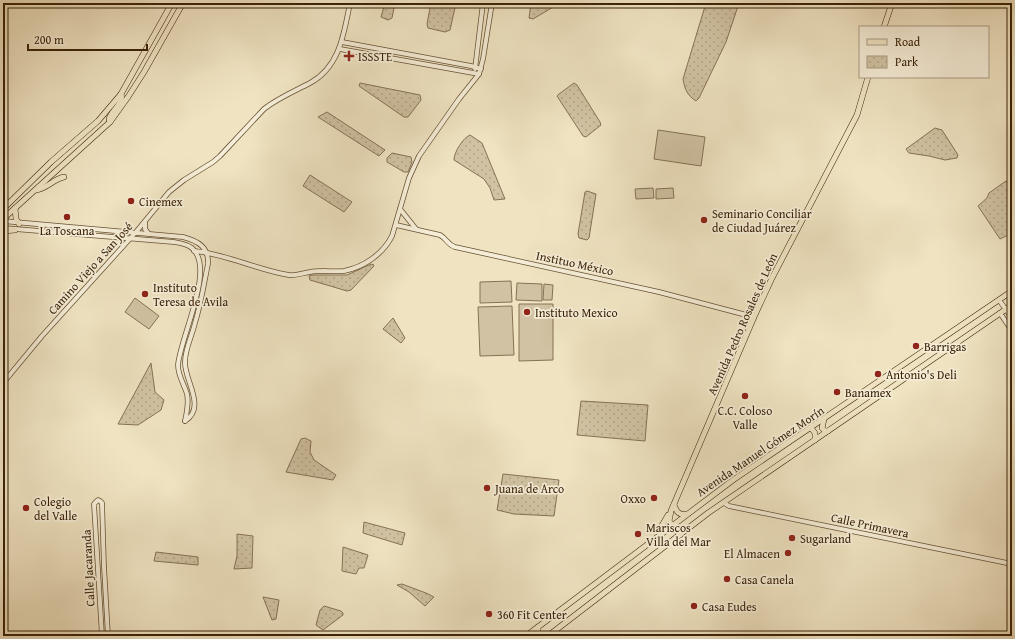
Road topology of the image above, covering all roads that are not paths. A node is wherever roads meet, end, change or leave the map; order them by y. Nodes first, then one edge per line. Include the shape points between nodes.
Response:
1 (172, 3) edge
2 (183, 3) edge
3 (350, 3) edge
4 (483, 3) edge
5 (492, 3) edge
6 (892, 3) edge
7 (884, 26) edge
8 (342, 42) junction
9 (340, 49) junction
10 (414, 55) junction
11 (412, 62) junction
12 (475, 67) junction
13 (481, 69) junction
14 (477, 73) junction
15 (868, 78) edge
16 (120, 94) junction
17 (110, 122) junction
18 (64, 177) dead end
19 (35, 190) junction
20 (15, 208) junction
21 (400, 209) junction
22 (3, 210) edge
23 (3, 218) edge
24 (144, 222) junction
25 (19, 224) junction
26 (396, 225) junction
27 (3, 229) edge
28 (416, 229) junction
29 (15, 230) joint
30 (136, 232) junction
31 (148, 233) junction
32 (131, 238) junction
33 (194, 251) junction
34 (207, 252) junction
35 (1012, 291) edge
36 (999, 300) junction
37 (1012, 305) edge
38 (1006, 309) junction
39 (1000, 314) junction
40 (754, 317) junction
41 (1012, 318) edge
42 (1012, 331) edge
43 (3, 383) edge
44 (824, 419) junction
45 (812, 428) junction
46 (828, 431) junction
47 (815, 440) junction
48 (724, 503) junction
49 (674, 505) junction
50 (671, 511) junction
51 (687, 514) junction
52 (671, 526) junction
53 (660, 535) junction
54 (680, 536) junction
55 (96, 541) junction
56 (103, 541) junction
57 (1012, 564) edge
58 (538, 627) junction
59 (102, 636) edge
60 (108, 636) edge
61 (527, 636) edge
62 (538, 636) edge
63 (548, 636) edge

1 - 16 main road
2 - 17 main road via 144,72
3 - 8 street, Camino Viejo a San José
4 - 12 street
5 - 13 street
6 - 7 main road
8 - 9 street, Camino Viejo a San José
8 - 10 street
9 - 11 street
9 - 24 street, Camino Viejo a San José via 323,75 268,105 220,156 169,192
10 - 11 street
10 - 12 street
11 - 14 street
12 - 13 street
12 - 14 street
13 - 14 street
14 - 21 street via 419,156 408,178
15 - 40 main road, Avenida Pedro Rosales de León via 857,115
16 - 17 main road via 121,101 110,115
16 - 22 main road via 98,121 51,162
17 - 19 main road
18 - 19 main road
19 - 20 main road
20 - 23 main road
20 - 25 main road
21 - 26 street
21 - 28 street
23 - 25 street
24 - 30 street, Camino Viejo a San José
24 - 31 street
25 - 30 street
26 - 28 street, Instituo México
26 - 34 street via 380,253 364,263 345,270 292,276
27 - 29 main road
28 - 40 street, Instituo México via 445,238 455,247 659,292
29 - 32 street
30 - 31 street
30 - 32 street, Camino Viejo a San José
31 - 34 street via 190,239 201,244
32 - 33 street via 182,243
32 - 43 street, Camino Viejo a San José
33 - 34 street
33 - 34 street via 200,264 200,277 178,364 179,375 188,398 185,421 193,412 194,402 185,358 208,264
35 - 36 main road, Avenida Manuel Gómez Morín
36 - 38 street
36 - 44 main road, Avenida Manuel Gómez Morín
37 - 38 main road, Avenida Manuel Gómez Morín
38 - 39 main road, Avenida Manuel Gómez Morín
38 - 41 street
39 - 42 street
39 - 46 main road, Avenida Manuel Gómez Morín
40 - 49 main road, Avenida Pedro Rosales de León
44 - 45 main road, Avenida Manuel Gómez Morín
44 - 46 main road via 822,428
45 - 47 main road
45 - 51 main road, Avenida Manuel Gómez Morín
46 - 47 main road, Avenida Manuel Gómez Morín
47 - 48 main road, Avenida Manuel Gómez Morín
48 - 54 main road, Avenida Manuel Gómez Morín
48 - 57 street, Calle Primavera
49 - 50 main road, Avenida Pedro Rosales de León
49 - 51 main road via 676,512
50 - 52 main road, Avenida Pedro Rosales de León
50 - 53 main road via 662,525
51 - 52 main road, Avenida Manuel Gómez Morín
52 - 53 main road, Avenida Manuel Gómez Morín
52 - 54 main road
53 - 58 main road, Avenida Manuel Gómez Morín
54 - 63 main road, Avenida Manuel Gómez Morín
55 - 56 street
55 - 56 street, Calle Jacaranda via 94,504 98,500 102,503
55 - 59 street, Calle Jacaranda
56 - 60 street
58 - 61 main road, Avenida Manuel Gómez Morín
58 - 62 main road

